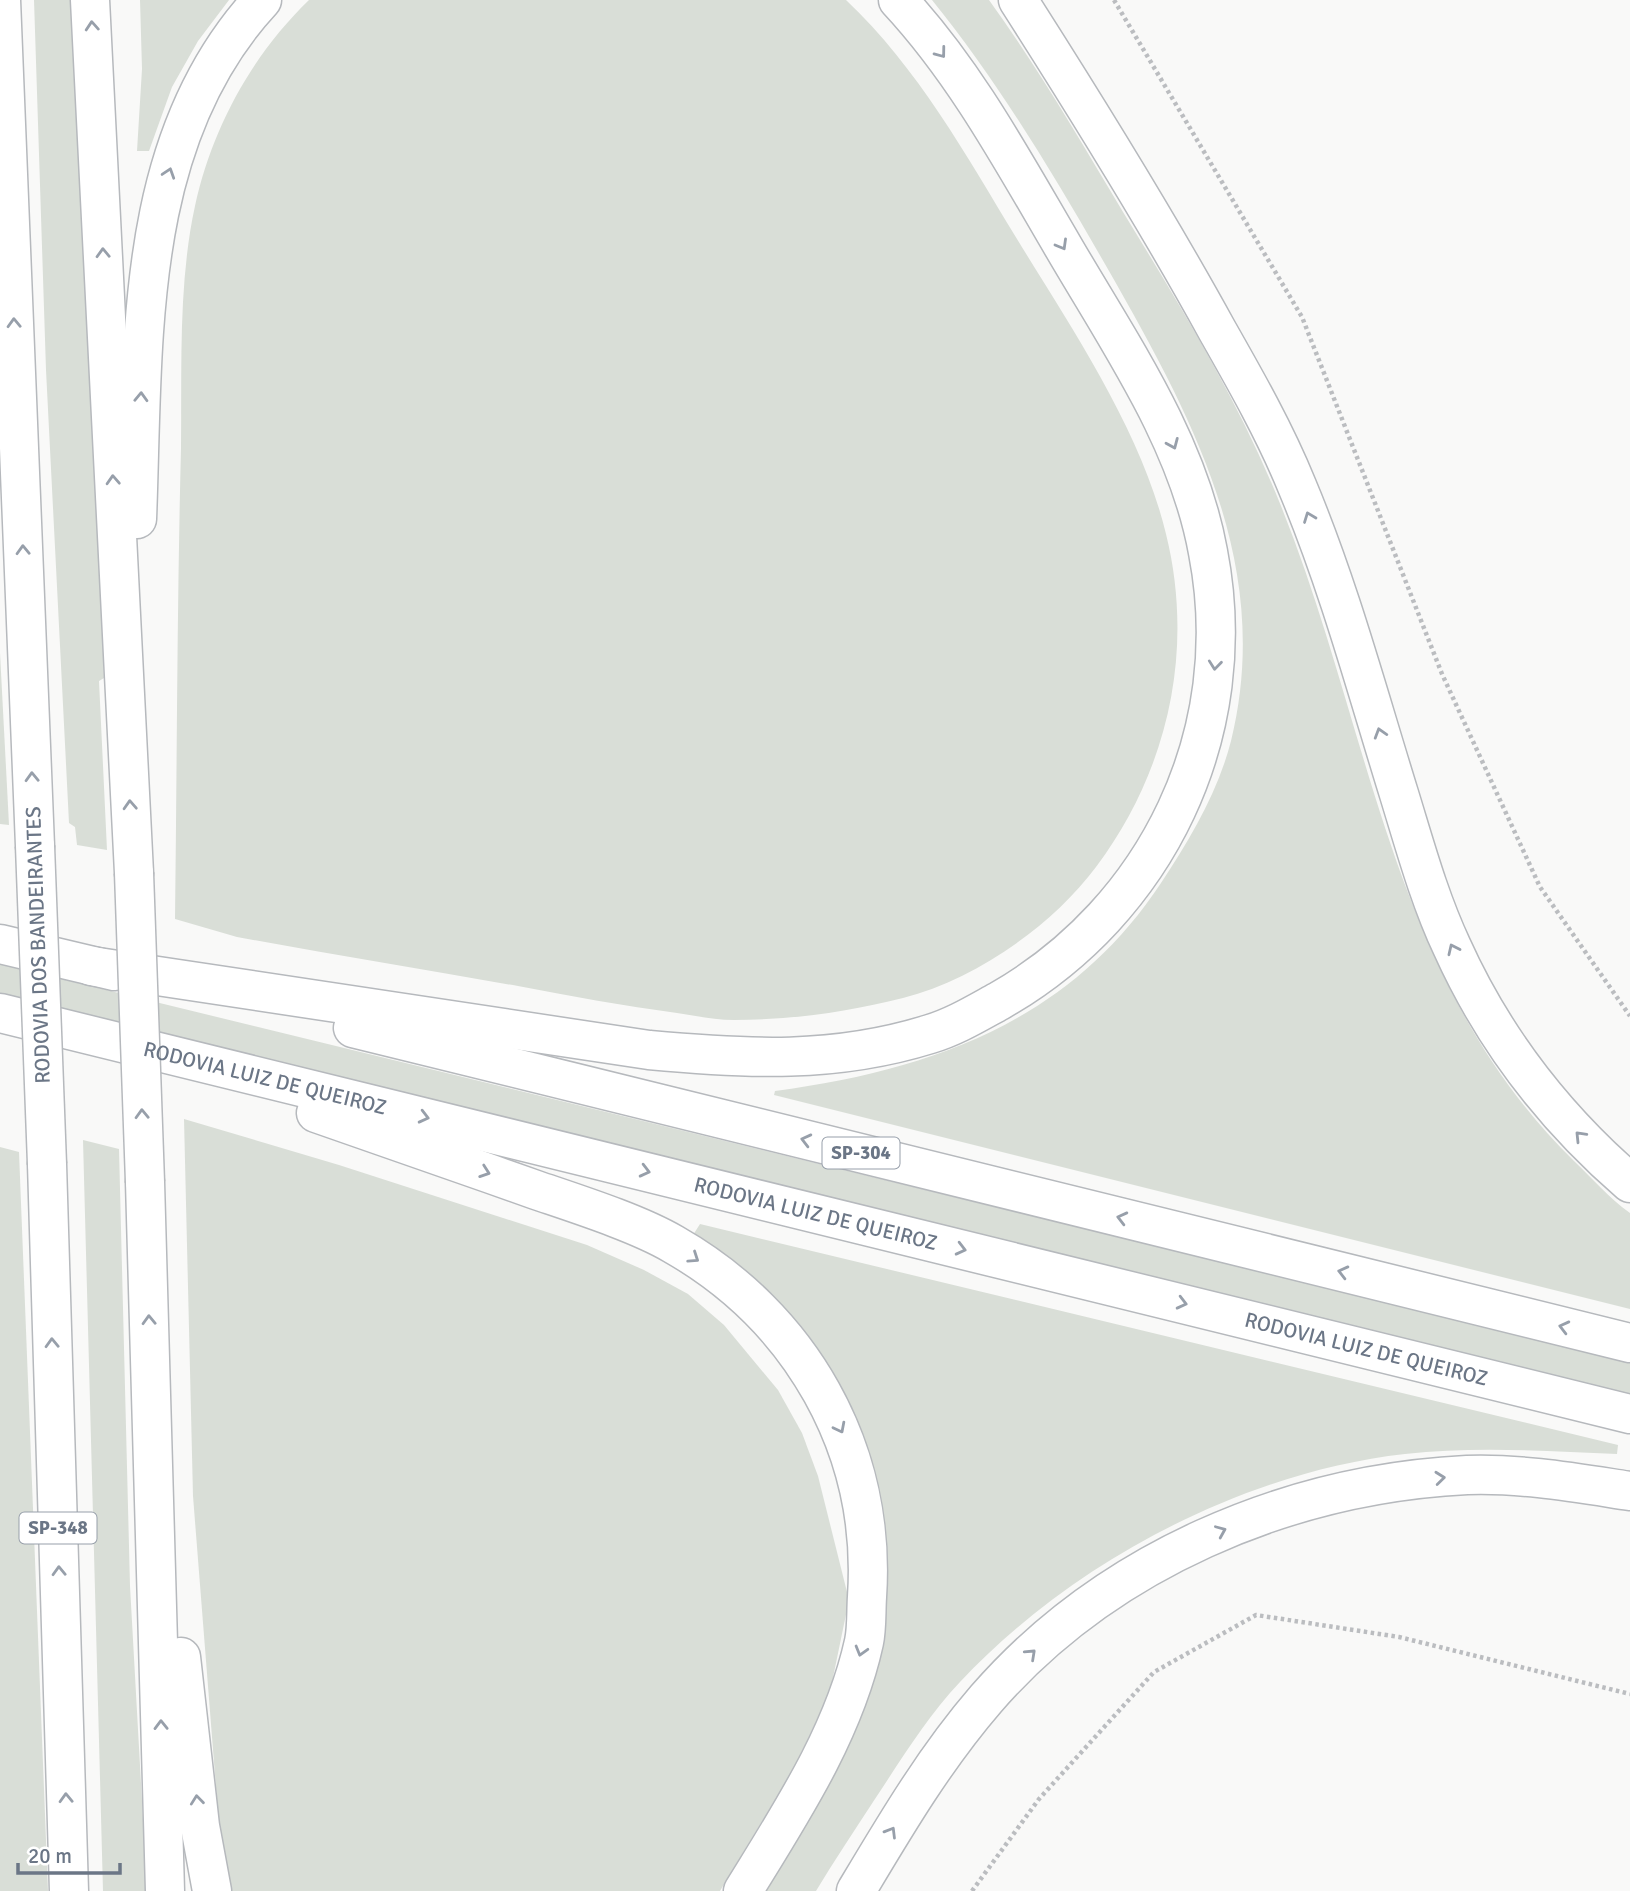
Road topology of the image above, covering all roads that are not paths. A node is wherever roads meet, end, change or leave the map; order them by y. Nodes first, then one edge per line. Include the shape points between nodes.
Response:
1 (1, 0) edge
2 (90, 0) edge
3 (262, 0) edge
4 (898, 0) edge
5 (1018, 0) edge
6 (128, 760) junction
7 (0, 944) edge
8 (91, 966) junction
9 (0, 1013) edge
10 (96, 1037) junction
11 (1630, 1182) edge
12 (1630, 1343) edge
13 (152, 1388) junction
14 (1630, 1413) edge
15 (1630, 1491) edge
16 (69, 1891) edge
17 (165, 1891) edge
18 (212, 1891) edge
19 (743, 1891) edge
20 (856, 1891) edge

16 -> 1 highway, RODOVIA DOS BANDEIRANTES / SP-348, bridge via 47,1164
6 -> 2 highway
6 -> 3 highway via 149,264 163,191 186,120 214,61
4 -> 8 highway via 963,81 1145,386 1201,517 1216,605 1210,709 1198,762 1178,810 1122,895 1060,959 977,1013 934,1033 813,1058 649,1051
11 -> 5 highway via 1598,1156 1548,1102 1482,1005 1452,948 1297,484 1182,266
13 -> 6 highway, bridge
7 - 8 highway, SP-304
12 -> 8 highway, SP-304
9 - 10 highway, RODOVIA LUIZ DE QUEIROZ
10 -> 14 highway, RODOVIA LUIZ DE QUEIROZ
10 -> 19 highway via 572,1202 672,1243 736,1286 797,1352 844,1435 862,1499 869,1564 864,1641 842,1713 799,1799
17 -> 13 highway
18 -> 13 highway via 200,1826
20 -> 15 highway via 910,1801 988,1697 1077,1612 1186,1546 1319,1496 1390,1483 1469,1475 1555,1479

